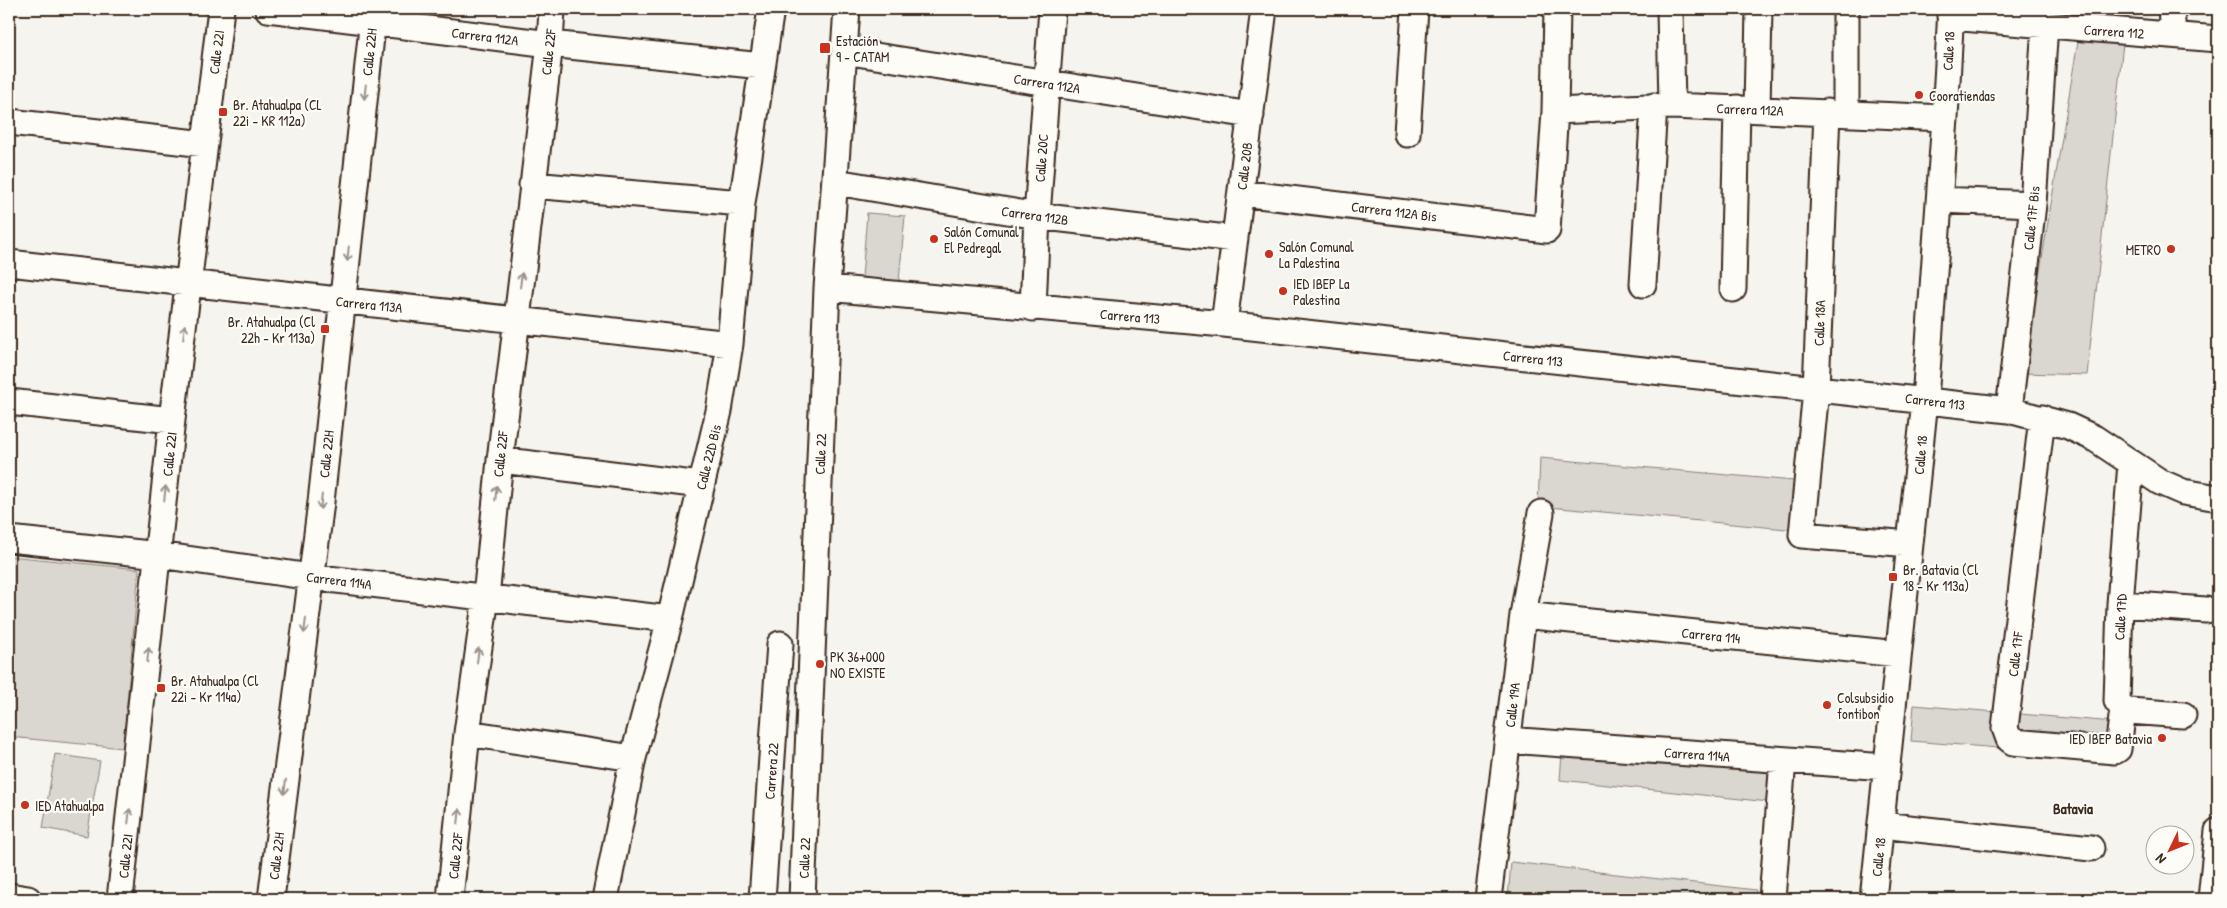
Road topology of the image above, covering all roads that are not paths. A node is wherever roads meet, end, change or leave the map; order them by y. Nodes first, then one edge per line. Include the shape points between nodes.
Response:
1 (221, 9) edge
2 (268, 9) edge
3 (552, 9) edge
4 (771, 9) edge
5 (847, 9) edge
6 (1052, 9) edge
7 (1264, 9) edge
8 (1414, 9) edge
9 (1557, 9) edge
10 (1670, 9) edge
11 (1759, 9) edge
12 (1846, 9) edge
13 (2171, 9) edge
14 (1950, 13) edge
15 (373, 16) edge
16 (2081, 18) edge
17 (2045, 25) junction
18 (2173, 35) junction
19 (2218, 39) edge
20 (550, 44) junction
21 (844, 51) junction
22 (762, 66) junction
23 (1047, 83) junction
24 (1663, 106) junction
25 (1747, 108) junction
26 (1554, 111) junction
27 (1837, 112) junction
28 (1250, 115) junction
29 (1945, 118) junction
30 (9, 122) edge
31 (1407, 134) dead end
32 (205, 144) junction
33 (836, 182) junction
34 (532, 185) junction
35 (1241, 193) junction
36 (1940, 200) junction
37 (742, 203) junction
38 (2033, 204) junction
39 (1037, 216) junction
40 (1235, 239) junction
41 (9, 263) edge
42 (190, 284) junction
43 (1643, 284) dead end
44 (827, 288) junction
45 (1733, 289) dead end
46 (343, 301) junction
47 (1033, 308) junction
48 (516, 320) junction
49 (1224, 324) junction
50 (730, 344) junction
51 (1816, 390) junction
52 (1925, 400) junction
53 (9, 402) edge
54 (2009, 410) junction
55 (2042, 418) junction
56 (172, 420) junction
57 (500, 460) junction
58 (2131, 463) junction
59 (701, 485) junction
60 (2218, 498) edge
61 (1541, 513) dead end
62 (9, 539) edge
63 (1910, 544) junction
64 (159, 555) junction
65 (312, 577) junction
66 (486, 597) junction
67 (2120, 604) junction
68 (2206, 610) dead end
69 (1523, 615) junction
70 (670, 619) junction
71 (780, 644) dead end
72 (1898, 654) junction
73 (2123, 709) junction
74 (2183, 715) dead end
75 (468, 733) junction
76 (1508, 740) junction
77 (633, 758) junction
78 (1783, 760) junction
79 (1886, 768) junction
80 (1881, 825) junction
81 (2218, 831) edge
82 (2091, 848) dead end
83 (9, 896) edge
84 (28, 899) edge
85 (120, 899) edge
86 (271, 899) edge
87 (450, 899) edge
88 (605, 899) edge
89 (762, 899) edge
90 (802, 899) edge
91 (1488, 899) edge
92 (1772, 899) edge
93 (1873, 899) edge
94 (2211, 899) edge

1 - 32 street, Calle 22I
2 - 15 street, Carrera 112A
3 - 20 street, Calle 22F
4 - 22 street, Calle 22D Bis
5 - 21 street, Calle 22
6 - 23 street, Calle 20C
7 - 28 street, Calle 20B
8 - 31 street
9 - 26 street
10 - 24 street
11 - 25 street
12 - 27 street, Calle 18A
13 - 18 street
14 - 17 street, Carrera 112
14 - 29 street, Calle 18
15 - 20 street, Carrera 112A
15 -> 46 street, Calle 22H
16 - 17 street, Carrera 112
16 - 18 street, Carrera 112
17 - 38 street, Calle 17F Bis
18 - 19 street, Carrera 112
20 - 22 street, Carrera 112A
20 - 34 street, Calle 22F
21 - 23 street, Carrera 112A
21 - 33 street, Calle 22
22 - 37 street, Calle 22D Bis
23 - 28 street, Carrera 112A
23 - 39 street, Calle 20C
24 - 25 street, Carrera 112A
24 - 26 street, Carrera 112A
24 - 43 street
25 - 27 street, Carrera 112A
25 - 45 street
26 - 35 street, Carrera 112A Bis via 1547,230
27 - 29 street, Carrera 112A
27 - 51 street, Calle 18A
28 - 35 street, Calle 20B
29 - 36 street, Calle 18
30 - 32 street
32 - 42 street, Calle 22I
33 - 39 street, Carrera 112B
33 - 44 street, Calle 22
34 - 37 street
48 -> 34 street, Calle 22F
35 - 40 street, Calle 20B
36 - 38 street
36 - 52 street, Calle 18
37 - 50 street, Calle 22D Bis
38 - 54 street, Calle 17F Bis
39 - 40 street, Carrera 112B
39 - 47 street, Calle 20C
40 - 49 street, Calle 20B
41 - 42 street, Carrera 113A
42 - 46 street, Carrera 113A
56 -> 42 street, Calle 22I
44 - 47 street, Carrera 113
44 - 90 street, Calle 22
46 - 48 street, Carrera 113A
46 -> 65 street, Calle 22H
47 - 49 street, Carrera 113
48 - 50 street, Carrera 113A
48 - 57 street, Calle 22F
49 - 51 street, Carrera 113
50 - 59 street, Calle 22D Bis via 719,411
51 - 52 street, Carrera 113
51 - 63 street, Calle 18A via 1802,534
52 - 54 street, Carrera 113
52 - 63 street, Calle 18
53 - 56 street
54 - 55 street, Carrera 113
55 - 58 street, Carrera 113 via 2094,438
55 - 73 street, Calle 17F via 2005,728 2012,742 2115,751 2118,749
64 -> 56 street, Calle 22I
57 - 59 street
66 -> 57 street, Calle 22F
58 - 60 street, Carrera 113 via 2183,492
58 - 67 street, Calle 17D
59 - 70 street, Calle 22D Bis
61 - 69 street, Calle 19A
62 - 64 street, Carrera 114A
63 - 72 street, Calle 18
64 - 65 street, Carrera 114A
85 -> 64 street, Calle 22I
65 - 66 street, Carrera 114A
65 -> 86 street, Calle 22H
66 - 70 street, Carrera 114A
75 -> 66 street, Calle 22F
67 - 68 street
67 - 73 street, Calle 17D via 2117,701
69 - 72 street, Carrera 114
69 - 76 street, Calle 19A
70 - 77 street, Calle 22D Bis
71 - 89 street, Carrera 22
72 - 79 street, Calle 18
73 - 74 street
75 - 77 street
87 -> 75 street, Calle 22F
76 - 78 street, Carrera 114A
76 - 91 street, Calle 19A
77 - 88 street, Calle 22D Bis
78 - 79 street, Carrera 114A
78 - 92 street
79 - 80 street, Calle 18
80 - 82 street
80 - 93 street, Calle 18
81 - 94 street
83 - 84 street

